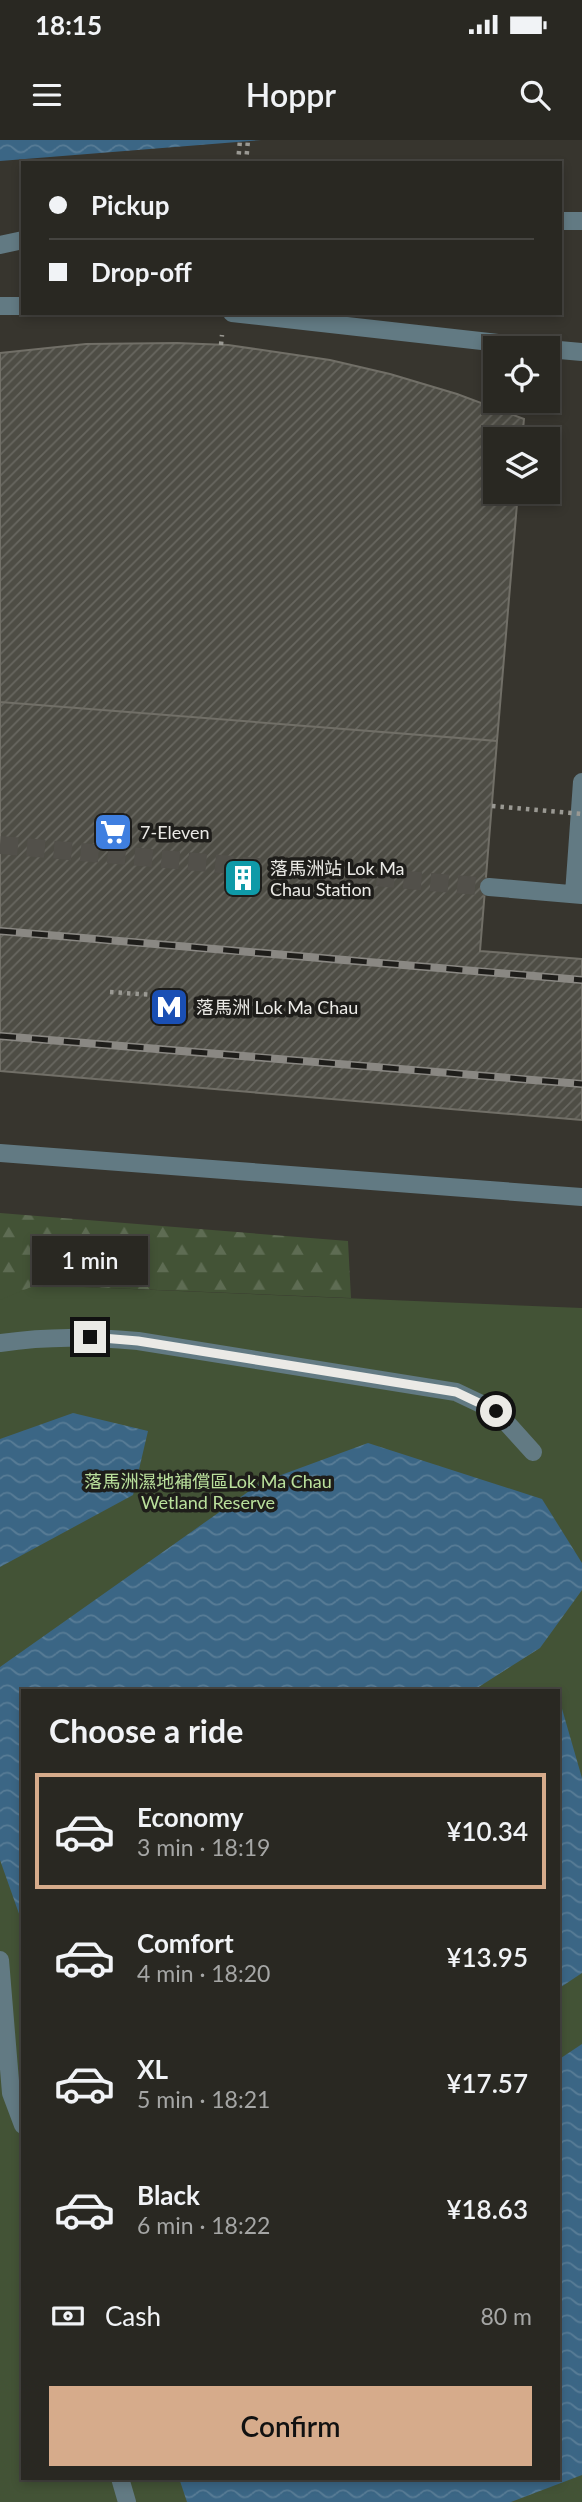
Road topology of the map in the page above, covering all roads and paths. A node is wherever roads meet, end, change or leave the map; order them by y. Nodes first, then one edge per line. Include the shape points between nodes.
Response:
1 (240, 140) edge
2 (248, 140) edge
3 (238, 161) edge
4 (246, 161) edge
5 (562, 221) edge
6 (582, 221) edge
7 (21, 240) edge
8 (0, 245) edge
9 (0, 306) edge
10 (21, 306) edge
11 (250, 315) edge
12 (483, 341) edge
13 (560, 350) edge
14 (582, 352) edge
15 (582, 782) edge
16 (492, 806) dead end
17 (582, 814) edge
18 (489, 887) tunnel mouth
19 (578, 895) edge
20 (110, 992) dead end
21 (154, 995) dead end
22 (209, 1001) dead end
23 (255, 1004) dead end
24 (0, 1153) edge
25 (582, 1197) edge
26 (0, 1343) edge
27 (533, 1452) dead end
28 (0, 1960) edge
29 (21, 2120) edge
30 (121, 2480) edge
31 (127, 2502) edge

1 - 3 path
2 - 4 path
5 - 6 lane
7 - 8 lane
9 - 10 lane
11 - 12 lane
13 - 14 lane
15 - 19 lane
16 - 17 path, bridge
18 - 19 lane
20 - 21 path
22 - 23 path
24 - 25 lane
26 - 27 lane via 43,1337 138,1341 456,1392 496,1411
28 - 29 lane via 11,2092
30 - 31 lane

